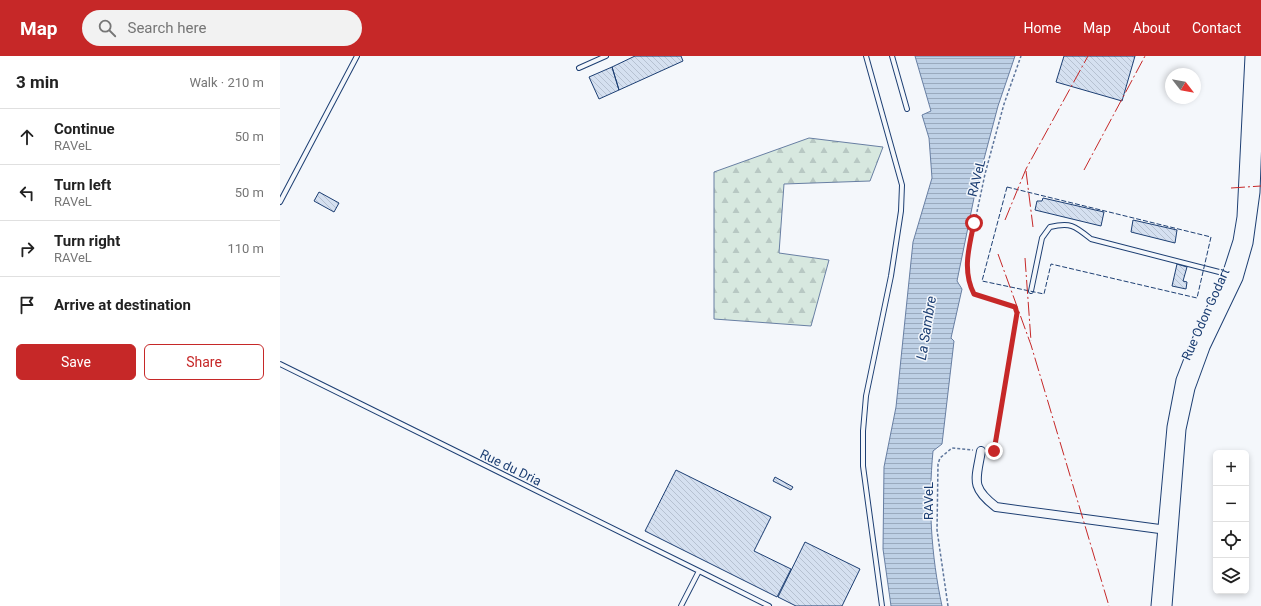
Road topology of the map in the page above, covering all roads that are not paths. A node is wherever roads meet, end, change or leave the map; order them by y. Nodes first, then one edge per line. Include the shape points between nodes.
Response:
1 (357, 56) edge
2 (606, 56) edge
3 (866, 56) edge
4 (892, 56) edge
5 (1251, 56) edge
6 (1259, 56) edge
7 (579, 68) dead end
8 (907, 109) dead end
9 (280, 202) edge
10 (1233, 276) junction
11 (1031, 291) dead end
12 (280, 364) edge
13 (981, 451) road end
14 (1167, 530) junction
15 (699, 571) junction
16 (681, 606) edge
17 (769, 606) edge
18 (882, 606) edge
19 (1157, 606) edge
20 (1166, 606) edge

1 - 9 lane
2 - 7 lane
3 - 18 lane via 902,185 901,211 891,276 866,396 863,431 863,466
4 - 8 lane
5 - 10 main road, Rue Odon Godart via 1243,217
6 - 10 main road, Rue Odon Godart via 1254,192 1247,243
10 - 11 lane via 1091,240 1075,226 1064,224 1050,227 1042,238
10 - 14 main road, Rue Odon Godart via 1189,388 1180,429
12 - 15 lane, Rue du Dria
13 - 14 street via 976,484 982,497 996,506
14 - 19 main road, Rue Odon Godart
14 - 20 main road, Rue Odon Godart
15 - 16 lane
15 - 17 lane, Rue du Dria

